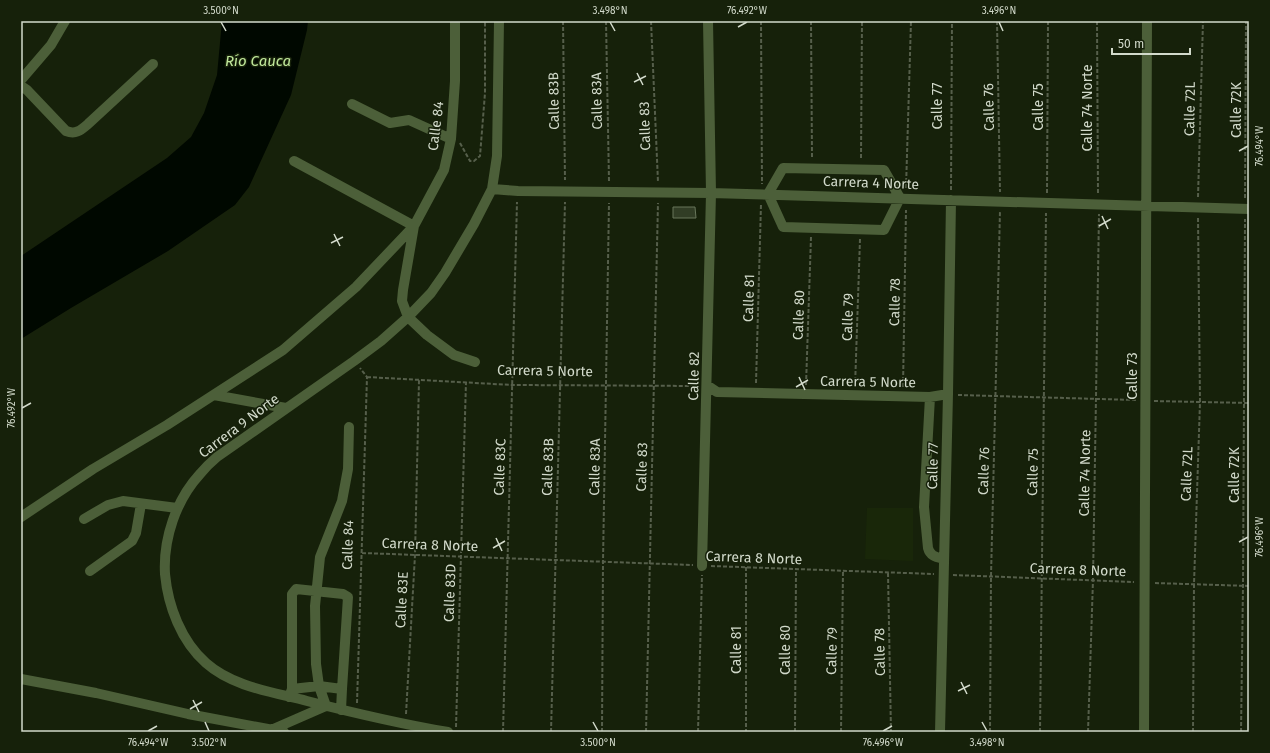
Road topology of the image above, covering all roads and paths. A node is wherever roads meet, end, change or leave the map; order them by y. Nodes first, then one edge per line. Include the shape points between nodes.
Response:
1 (65, 21) edge
2 (455, 21) edge
3 (485, 21) edge
4 (499, 21) edge
5 (563, 21) edge
6 (606, 21) edge
7 (651, 21) edge
8 (708, 21) edge
9 (761, 21) edge
10 (811, 21) edge
11 (862, 21) edge
12 (911, 21) edge
13 (952, 21) edge
14 (997, 21) edge
15 (1048, 21) edge
16 (1097, 21) edge
17 (1147, 21) edge
18 (1203, 21) edge
19 (1246, 21) edge
20 (153, 64) dead end
21 (21, 80) edge
22 (21, 86) edge
23 (352, 104) dead end
24 (451, 139) junction
25 (812, 157) dead end
26 (861, 158) dead end
27 (294, 161) dead end
28 (565, 180) dead end
29 (609, 181) dead end
30 (658, 182) dead end
31 (762, 184) dead end
32 (492, 189) junction
33 (906, 189) dead end
34 (711, 192) junction
35 (1000, 192) dead end
36 (1047, 193) dead end
37 (768, 194) junction
38 (1098, 194) dead end
39 (951, 195) junction
40 (1198, 197) dead end
41 (900, 198) junction
42 (1245, 198) dead end
43 (517, 202) dead end
44 (565, 202) dead end
45 (609, 203) dead end
46 (658, 203) dead end
47 (761, 204) dead end
48 (1146, 206) junction
49 (906, 208) dead end
50 (1249, 208) edge
51 (1000, 211) dead end
52 (1046, 213) dead end
53 (1099, 214) dead end
54 (1198, 217) dead end
55 (1245, 218) dead end
56 (414, 226) junction
57 (811, 237) dead end
58 (860, 239) dead end
59 (408, 317) junction
60 (475, 362) dead end
61 (367, 377) joint
62 (419, 380) junction
63 (466, 382) junction
64 (512, 384) junction
65 (560, 384) junction
66 (606, 386) junction
67 (654, 386) junction
68 (708, 386) junction
69 (756, 392) junction
70 (806, 394) junction
71 (948, 394) junction
72 (214, 395) junction
73 (855, 396) junction
74 (903, 396) junction
75 (996, 396) junction
76 (930, 397) junction
77 (1044, 397) junction
78 (1096, 399) junction
79 (1146, 400) junction
80 (1200, 402) junction
81 (1244, 403) junction
82 (1249, 403) edge
83 (286, 408) junction
84 (349, 427) dead end
85 (141, 504) junction
86 (177, 508) junction
87 (21, 517) edge
88 (84, 519) dead end
89 (362, 553) junction
90 (414, 555) junction
91 (461, 557) junction
92 (508, 558) junction
93 (944, 559) junction
94 (556, 560) junction
95 (603, 562) junction
96 (650, 564) junction
97 (702, 566) junction
98 (746, 567) junction
99 (796, 569) junction
100 (90, 571) dead end
101 (843, 571) junction
102 (888, 572) junction
103 (944, 575) junction
104 (992, 576) junction
105 (1042, 578) junction
106 (1093, 580) junction
107 (1145, 582) junction
108 (1194, 584) junction
109 (1243, 586) junction
110 (1249, 586) edge
111 (317, 591) junction
112 (21, 679) edge
113 (319, 686) junction
114 (342, 689) junction
115 (291, 693) junction
116 (326, 706) junction
117 (341, 710) junction
118 (357, 714) junction
119 (406, 725) junction
120 (271, 730) junction
121 (284, 732) edge
122 (448, 732) edge
123 (456, 732) edge
124 (503, 732) edge
125 (551, 732) edge
126 (602, 732) edge
127 (646, 732) edge
128 (698, 732) edge
129 (746, 732) edge
130 (795, 732) edge
131 (841, 732) edge
132 (892, 732) edge
133 (940, 732) edge
134 (990, 732) edge
135 (1040, 732) edge
136 (1088, 732) edge
137 (1144, 732) edge
138 (1193, 732) edge
139 (1241, 732) edge

1 - 21 street via 51,45
2 - 24 street, Calle 84 via 455,81
3 - 24 path via 485,93 480,156 470,161 460,143
4 - 32 street via 497,156
5 - 28 path, Calle 83B
6 - 29 path, Calle 83A
7 - 30 path, Calle 83
8 - 34 street, Calle 82
9 - 31 path
10 - 25 path
11 - 26 path
12 - 33 path
13 - 39 path, Calle 77
14 - 35 path, Calle 76
15 - 36 path, Calle 75
16 - 38 path, Calle 74 Norte
17 - 48 street, Calle 73
18 - 40 path, Calle 72L
19 - 42 path, Calle 72K
20 - 22 street via 78,132 66,131
23 - 24 street via 390,123 409,120
24 - 56 street, Calle 84 via 444,170
27 - 56 street
32 - 34 street, Carrera 4 Norte
32 - 59 street, Carrera 9 Norte via 442,278
34 - 37 street, Carrera 4 Norte
34 - 68 street, Calle 82
37 - 41 street, Carrera 4 Norte
37 - 41 street via 783,168 884,170
37 - 41 street via 783,227 884,230
39 - 41 street, Carrera 4 Norte
39 - 48 street, Carrera 4 Norte
39 - 71 street, Calle 77
43 - 64 path, Calle 83C
44 - 65 path, Calle 83B
45 - 66 path, Calle 83A
46 - 67 path, Calle 83
47 - 69 path, Calle 81
48 - 50 street, Carrera 4 Norte
48 - 79 street, Calle 73
49 - 74 path, Calle 78
51 - 75 path, Calle 76
52 - 77 path, Calle 75
53 - 78 path, Calle 74 Norte
54 - 80 path, Calle 72L
55 - 81 path, Calle 72K
56 - 59 street via 402,301
56 - 72 street via 356,287 288,345
57 - 70 path, Calle 80
58 - 73 path, Calle 79
59 - 60 street via 427,335 454,354
59 - 83 street, Carrera 9 Norte via 354,361
61 - 62 path, Carrera 5 Norte
61 - 89 path, Calle 84
62 - 63 path, Carrera 5 Norte
62 - 90 path, Calle 83E
63 - 64 path, Carrera 5 Norte
63 - 91 path, Calle 83D
64 - 65 path, Carrera 5 Norte
64 - 92 path, Calle 83C
65 - 66 path, Carrera 5 Norte
65 - 94 path, Calle 83B
66 - 67 path, Carrera 5 Norte
66 - 95 path, Calle 83A
67 - 68 path, Carrera 5 Norte
67 - 96 path, Calle 83
68 - 69 street, Carrera 5 Norte via 717,392
68 - 97 street, Calle 82
69 - 70 street, Carrera 5 Norte
70 - 73 street, Carrera 5 Norte
71 - 75 path
71 - 76 street, Carrera 5 Norte
71 - 93 street, Calle 77
72 - 83 street
72 - 87 street via 93,469
73 - 74 street, Carrera 5 Norte
74 - 76 street, Carrera 5 Norte
75 - 77 path
75 - 104 path, Calle 76
76 - 93 street via 924,507 929,553
77 - 78 path
77 - 105 path, Calle 75
78 - 79 path
78 - 106 path, Calle 74 Norte
79 - 80 path
79 - 107 street, Calle 73
80 - 81 path
80 - 108 path, Calle 72L
81 - 82 path
81 - 109 path, Calle 72K
83 - 86 street, Carrera 9 Norte via 217,457 199,474
84 - 111 street via 346,482 342,501 320,557
85 - 86 street
85 - 88 street via 123,501 108,505
85 - 100 street via 132,541
86 - 115 street, Carrera 9 Norte via 166,547 165,566 166,588 180,629 206,662 223,674 253,687
89 - 90 path, Carrera 8 Norte
89 - 118 path, Calle 84
90 - 91 path, Carrera 8 Norte
90 - 119 path, Calle 83E
91 - 92 path, Carrera 8 Norte
91 - 123 path, Calle 83D
92 - 94 path, Carrera 8 Norte
92 - 124 path, Calle 83C
93 - 103 street, Calle 77
94 - 95 path, Carrera 8 Norte
94 - 125 path, Calle 83B
95 - 96 path, Carrera 8 Norte
95 - 126 path, Calle 83A
96 - 97 path, Carrera 8 Norte
96 - 127 path, Calle 83
97 - 98 path, Carrera 8 Norte
97 - 128 path
98 - 99 path, Carrera 8 Norte
98 - 129 path, Calle 81
99 - 101 path, Carrera 8 Norte
99 - 130 path, Calle 80
101 - 102 path, Carrera 8 Norte
101 - 131 path, Calle 79
102 - 103 path, Carrera 8 Norte
102 - 132 path, Calle 78
103 - 104 path, Carrera 8 Norte
103 - 133 street, Calle 77
104 - 105 path, Carrera 8 Norte
104 - 134 path, Calle 76
105 - 106 path, Carrera 8 Norte
105 - 135 path, Calle 75
106 - 107 path, Carrera 8 Norte
106 - 136 path, Calle 74 Norte
107 - 108 path, Carrera 8 Norte
107 - 137 street, Calle 73
108 - 109 path, Carrera 8 Norte
108 - 138 path, Calle 72L
109 - 110 path, Carrera 8 Norte
109 - 139 path, Calle 72K
111 - 113 street via 316,664
111 - 114 street via 344,594 348,597
111 - 115 street via 296,589 292,594
112 - 120 street
113 - 114 street
113 - 115 street
113 - 116 street
114 - 117 street
115 - 116 street, Carrera 9 Norte
116 - 117 street, Carrera 9 Norte
116 - 120 street
117 - 118 street, Carrera 9 Norte
118 - 119 street, Carrera 9 Norte
119 - 122 street, Carrera 9 Norte
120 - 121 street

